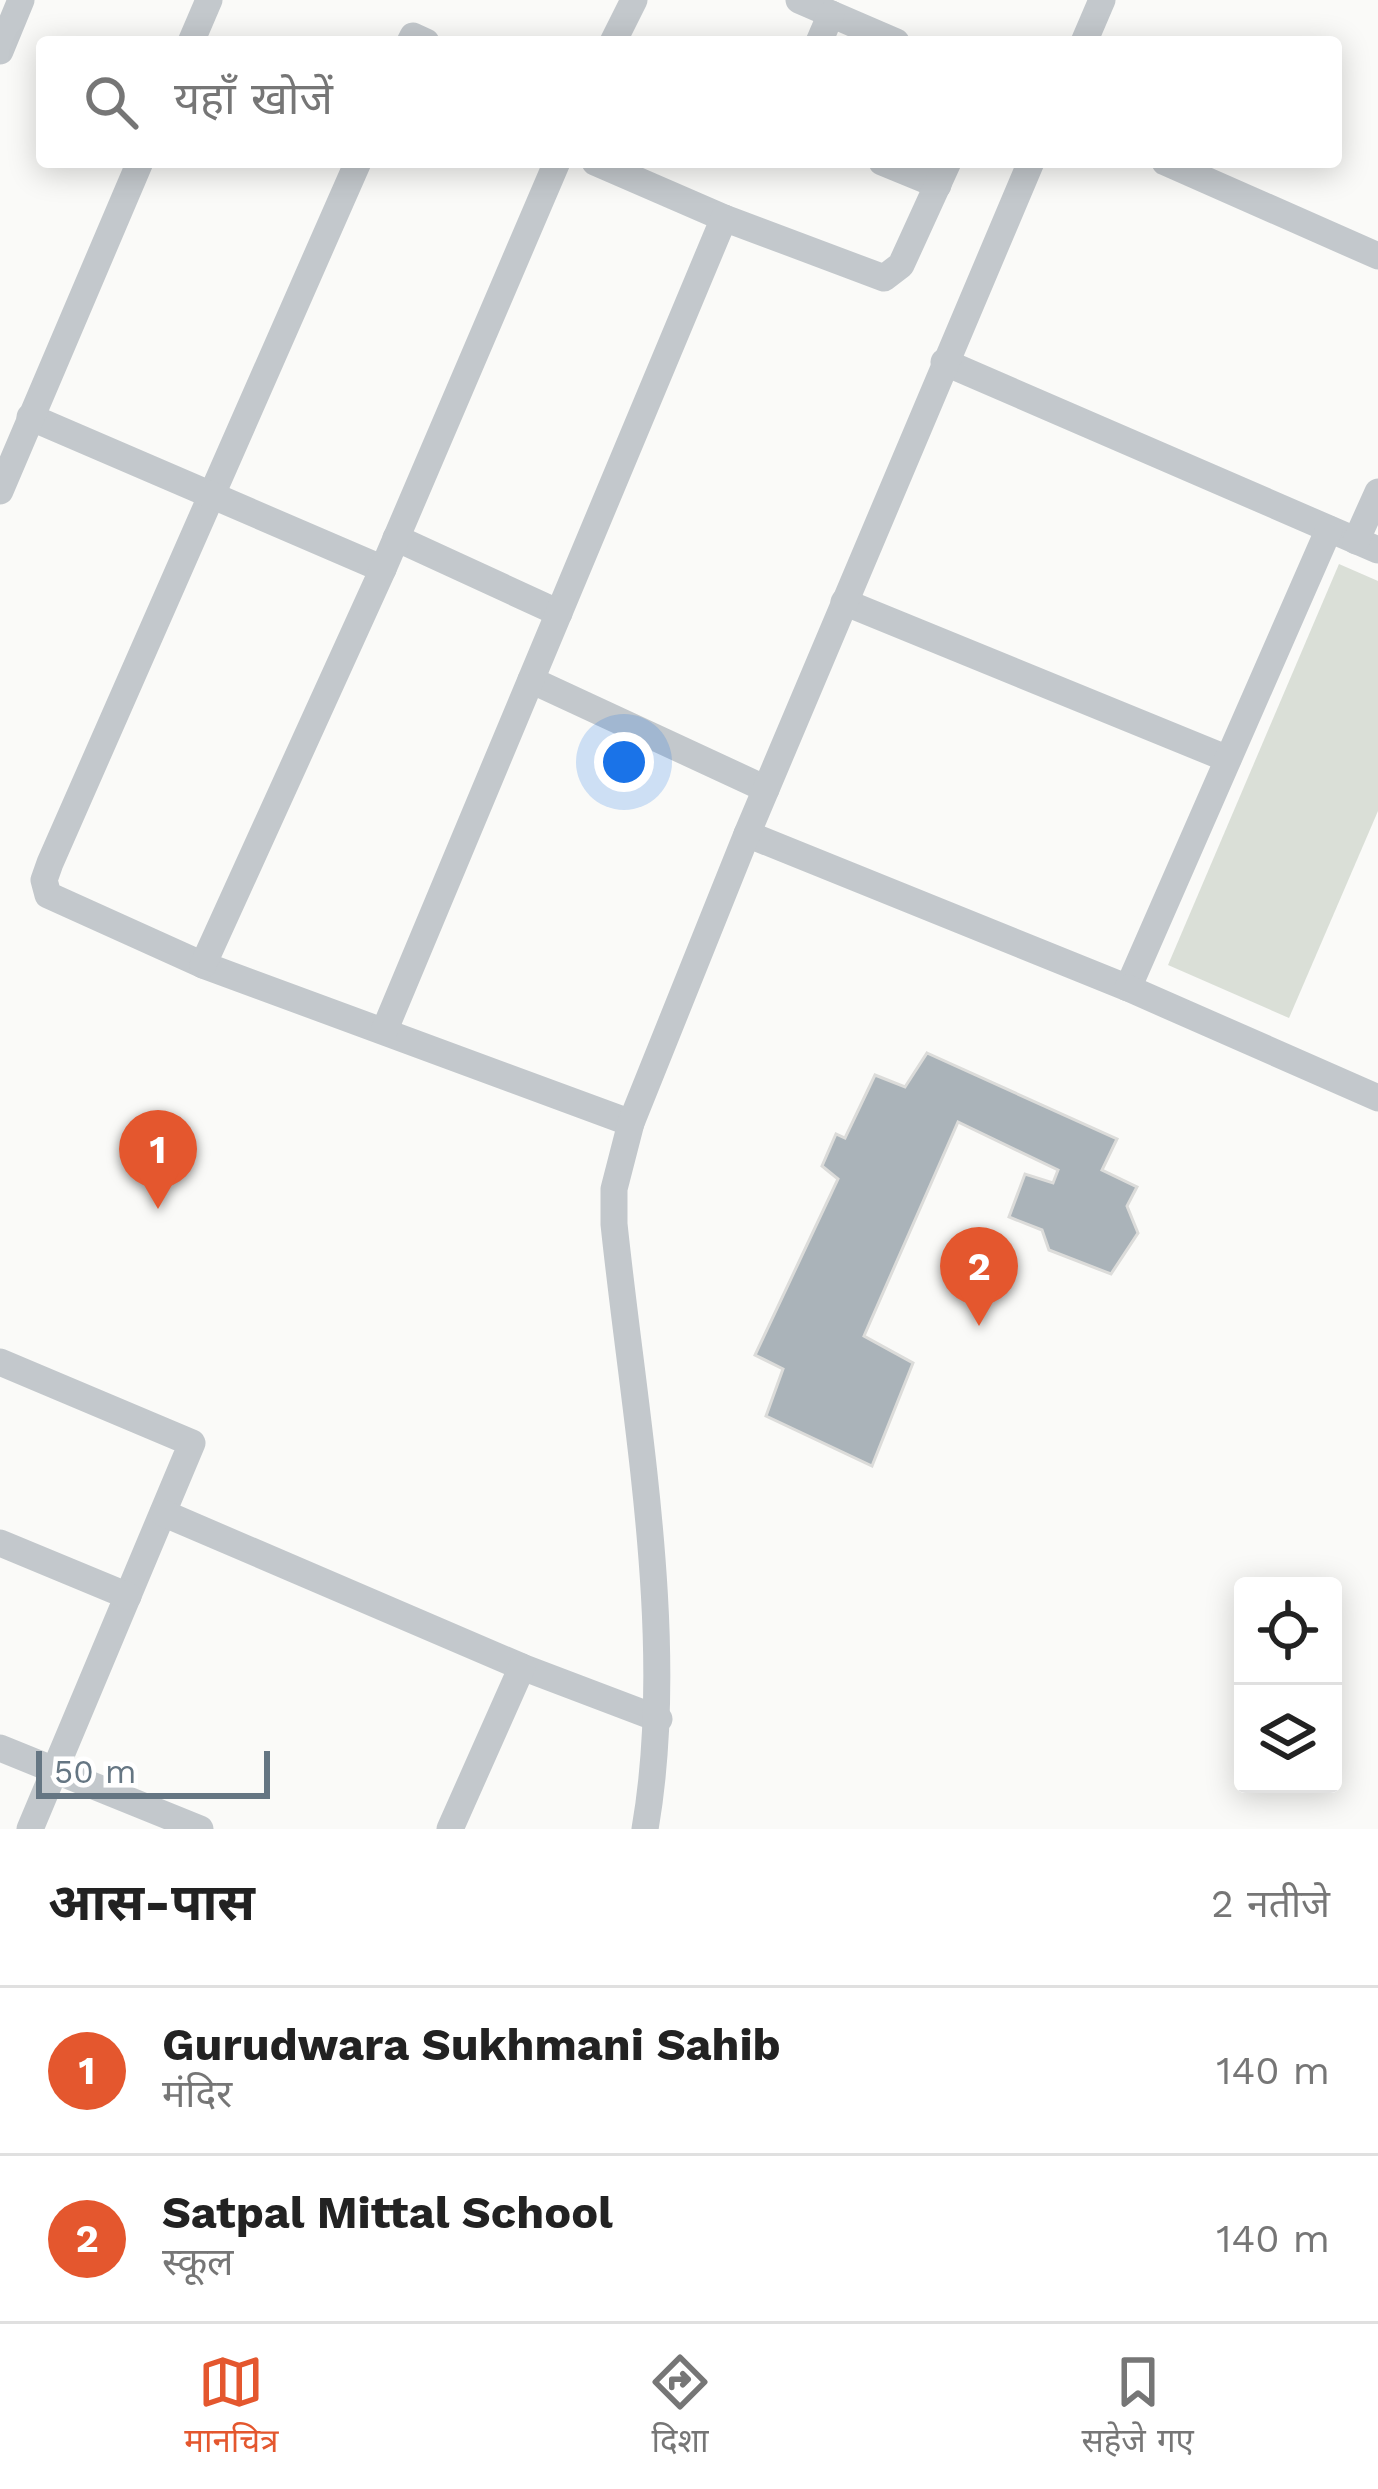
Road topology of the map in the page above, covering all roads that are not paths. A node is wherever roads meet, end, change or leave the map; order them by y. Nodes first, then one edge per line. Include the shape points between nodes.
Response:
1 (209, 0) edge
2 (634, 0) edge
3 (800, 0) edge
4 (1102, 0) edge
5 (832, 14) junction
6 (194, 36) edge
7 (616, 36) edge
8 (822, 36) edge
9 (882, 36) edge
10 (1087, 36) edge
11 (137, 168) edge
12 (355, 168) edge
13 (554, 168) edge
14 (609, 168) edge
15 (912, 168) edge
16 (1028, 168) edge
17 (1180, 168) edge
18 (943, 174) edge
19 (724, 218) junction
20 (1378, 256) edge
21 (944, 362) junction
22 (30, 417) junction
23 (0, 490) edge
24 (1378, 493) edge
25 (213, 495) junction
26 (1329, 530) junction
27 (397, 538) junction
28 (1367, 546) edge
29 (383, 569) junction
30 (844, 602) junction
31 (559, 613) junction
32 (531, 680) junction
33 (1228, 759) junction
34 (766, 789) junction
35 (747, 834) junction
36 (203, 965) junction
37 (1128, 988) junction
38 (385, 1029) junction
39 (1378, 1098) edge
40 (631, 1123) junction
41 (0, 1362) edge
42 (163, 1513) junction
43 (0, 1543) edge
44 (128, 1596) junction
45 (522, 1667) junction
46 (658, 1719) junction
47 (0, 1748) edge
48 (55, 1771) junction
49 (30, 1829) edge
50 (200, 1829) edge
51 (450, 1829) edge
52 (645, 1829) edge

1 - 6 street
2 - 7 street
3 - 5 street
4 - 10 street
5 - 8 street
5 - 9 street
11 - 22 street
12 - 25 street
13 - 27 street
14 - 19 street
15 - 18 street
16 - 21 street
17 - 20 street
18 - 19 street via 901,265 884,278
19 - 31 street
21 - 26 street
21 - 30 street
22 - 23 street
22 - 25 street
24 - 28 street
25 - 29 street
25 - 36 street via 44,880 62,905
26 - 28 street
26 - 33 street
27 - 29 street
27 - 31 street
29 - 36 street
30 - 33 street
30 - 34 street
31 - 32 street
32 - 34 street
32 - 38 street
33 - 37 street
34 - 35 street
35 - 37 street
35 - 40 street
36 - 38 street
37 - 39 street
38 - 40 street
40 - 46 street via 614,1224 658,1650
41 - 42 street via 192,1443
42 - 44 street
42 - 45 street
43 - 44 street
44 - 48 street
45 - 46 street
45 - 51 street
46 - 52 street
47 - 48 street
48 - 49 street
48 - 50 street

